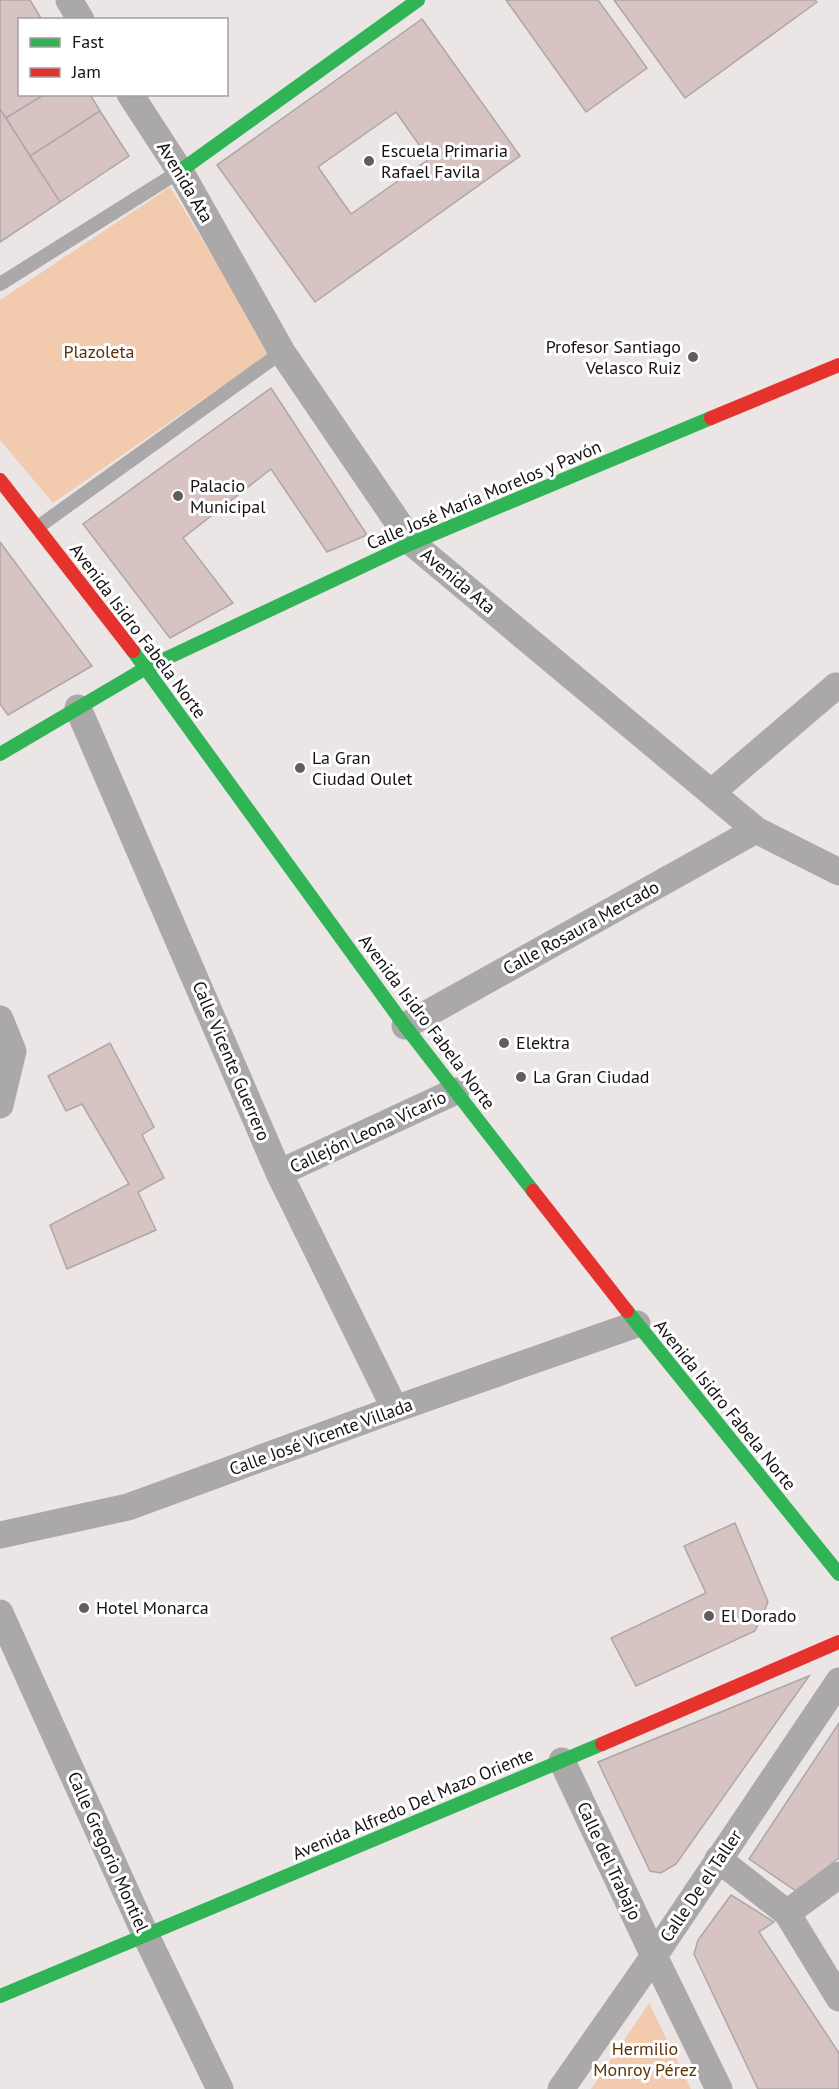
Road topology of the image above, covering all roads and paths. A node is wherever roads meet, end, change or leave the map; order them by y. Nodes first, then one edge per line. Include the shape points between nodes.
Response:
1 (69, 0) edge
2 (418, 0) edge
3 (80, 18) edge
4 (131, 96) edge
5 (180, 171) junction
6 (0, 284) edge
7 (282, 352) junction
8 (839, 365) edge
9 (2, 487) edge
10 (36, 528) junction
11 (412, 543) junction
12 (147, 668) junction
13 (836, 686) dead end
14 (78, 708) junction
15 (0, 754) edge
16 (712, 792) junction
17 (756, 830) junction
18 (839, 872) edge
19 (0, 1019) edge
20 (405, 1026) junction
21 (456, 1091) junction
22 (0, 1106) edge
23 (279, 1173) junction
24 (638, 1324) junction
25 (395, 1409) junction
26 (0, 1535) edge
27 (839, 1574) edge
28 (0, 1613) edge
29 (839, 1642) edge
30 (839, 1681) edge
31 (562, 1761) junction
32 (718, 1859) junction
33 (839, 1875) edge
34 (787, 1913) junction
35 (146, 1936) junction
36 (654, 1956) junction
37 (0, 1996) edge
38 (839, 1998) edge
39 (220, 2089) edge
40 (561, 2089) edge
41 (719, 2089) edge

1 - 3 street
2 - 5 street
4 - 5 street, Avenida Ata
5 - 6 lane
5 - 7 street, Avenida Ata
7 - 10 lane
7 - 11 street, Avenida Ata
8 - 11 street, Calle José María Morelos y Pavón
9 - 10 street, Avenida Isidro Fabela Norte
10 - 12 street, Avenida Isidro Fabela Norte
11 - 12 street, Calle José María Morelos y Pavón
11 - 16 street, Avenida Ata
12 - 14 street, Calle José María Morelos y Pavón
12 - 20 street, Avenida Isidro Fabela Norte
13 - 16 street
14 - 15 street, Calle José María Morelos y Pavón
14 - 23 street, Calle Vicente Guerrero
16 - 17 street, Avenida Ata
17 - 18 street, Avenida Ata
17 - 20 street, Calle Rosaura Mercado
19 - 22 street via 13,1051
20 - 21 street, Avenida Isidro Fabela Norte
21 - 23 street, Callejón Leona Vicario
21 - 24 street, Avenida Isidro Fabela Norte
23 - 25 street, Calle Vicente Guerrero
24 - 25 street, Calle José Vicente Villada
24 - 27 street, Avenida Isidro Fabela Norte
25 - 26 street, Calle José Vicente Villada via 128,1507
28 - 35 street, Calle Gregorio Montiel
29 - 31 street, Avenida Alfredo Del Mazo Oriente
30 - 32 street, Calle De el Taller
31 - 35 street, Avenida Alfredo Del Mazo Oriente
31 - 36 street, Calle del Trabajo
32 - 34 street
32 - 36 street, Calle De el Taller
33 - 34 street
34 - 38 street
35 - 37 street, Avenida Alfredo Del Mazo Oriente
35 - 39 street, Calle Gregorio Montiel
36 - 40 street, Calle De el Taller
36 - 41 street, Calle del Trabajo

